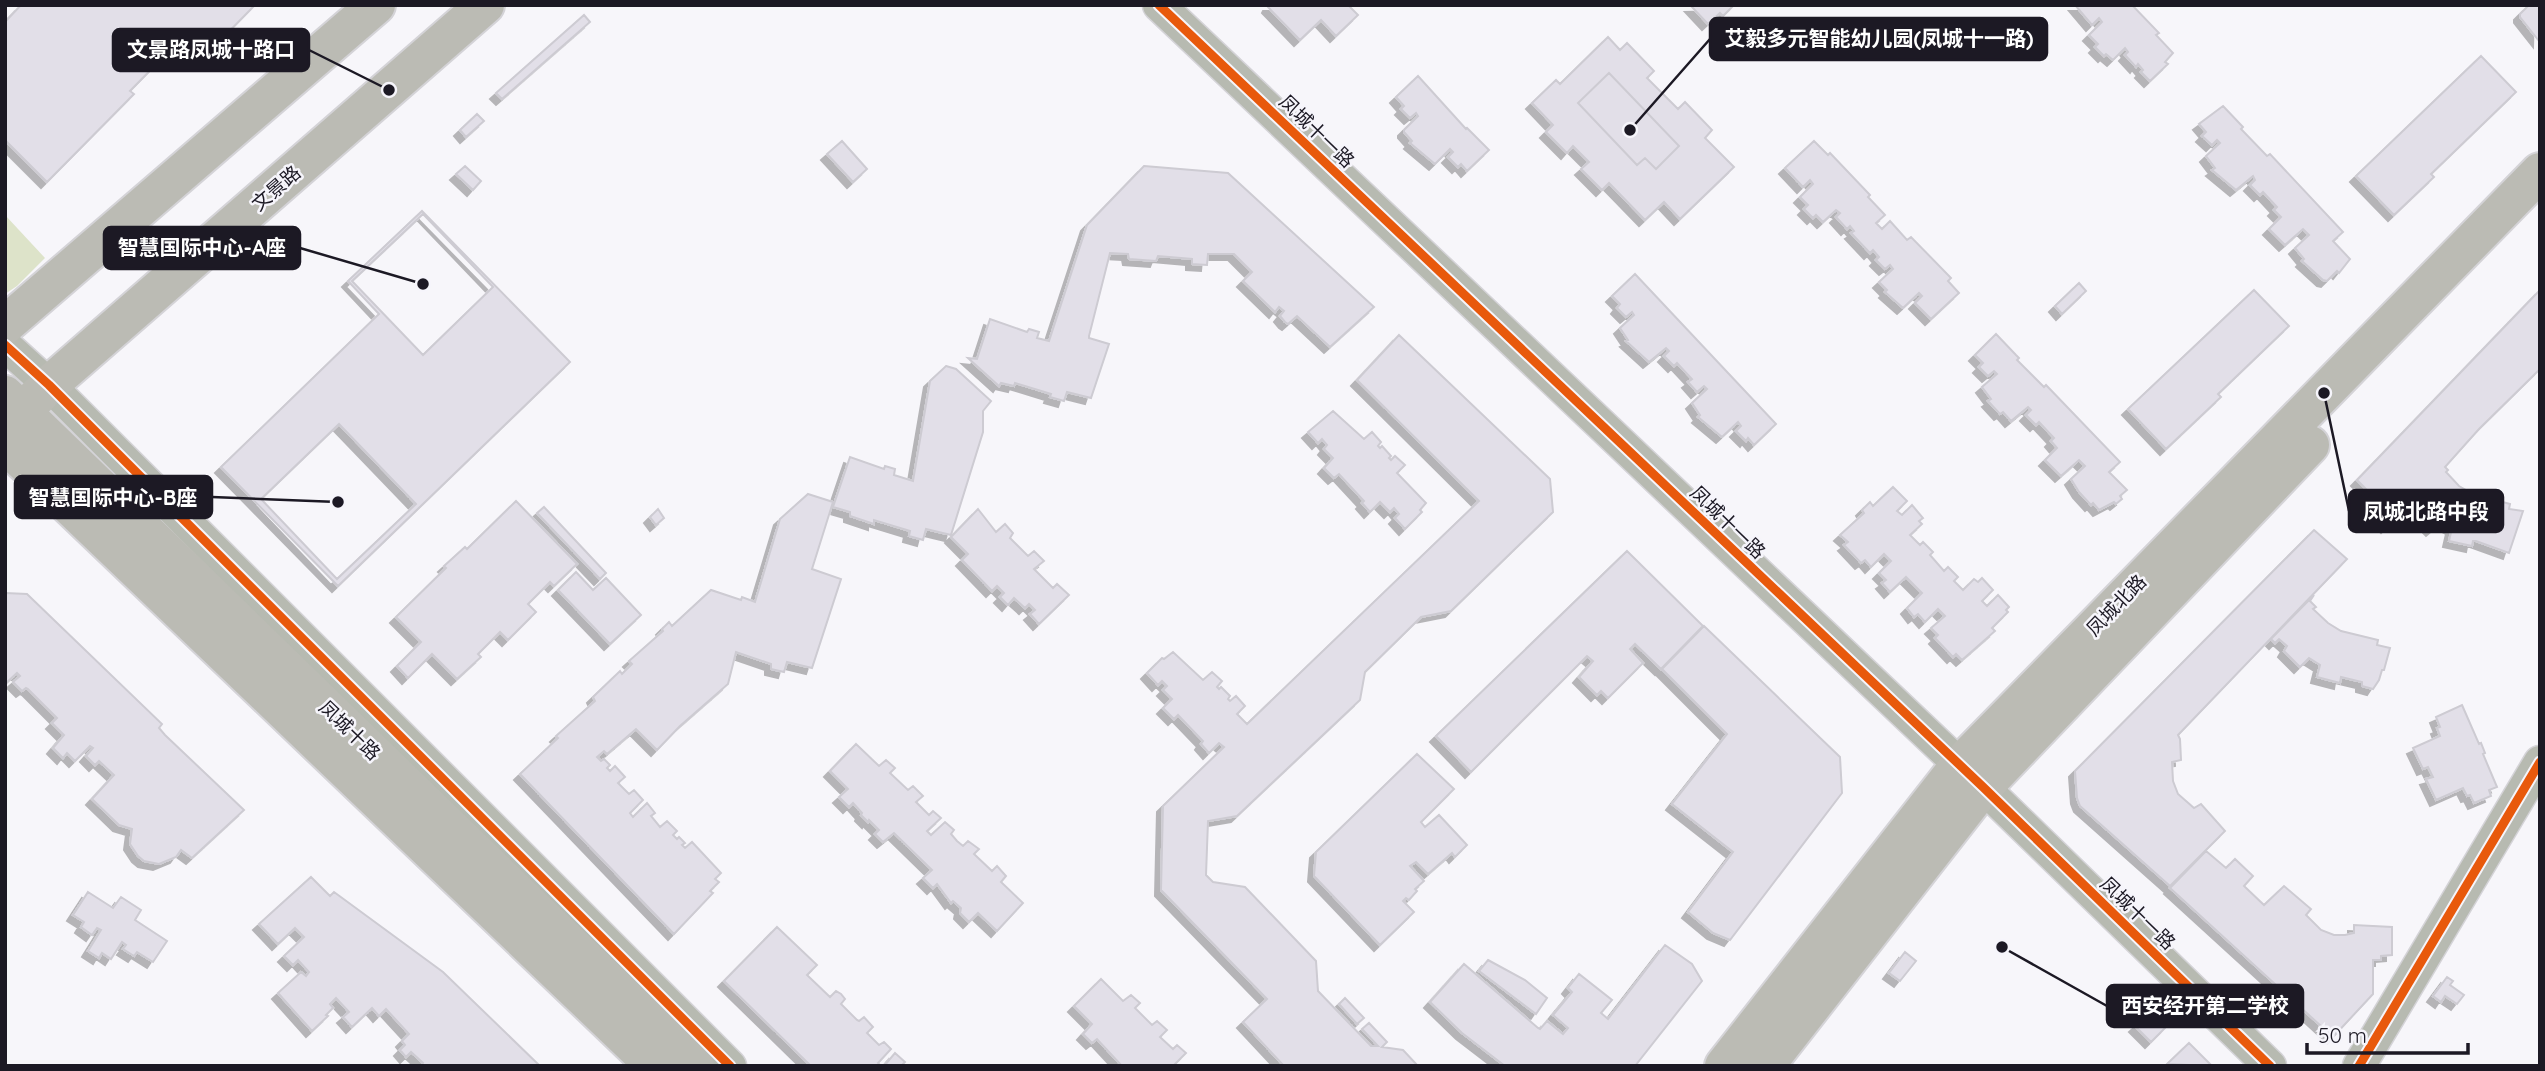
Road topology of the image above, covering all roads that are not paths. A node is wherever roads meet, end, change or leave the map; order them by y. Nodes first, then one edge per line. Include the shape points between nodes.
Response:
1 (376, 5) edge
2 (485, 5) edge
3 (1159, 5) edge
4 (2540, 172) edge
5 (2540, 205) edge
6 (5, 325) edge
7 (5, 345) edge
8 (20, 404) edge
9 (5, 444) edge
10 (2540, 762) edge
11 (1971, 776) junction
12 (655, 1066) edge
13 (695, 1066) edge
14 (730, 1066) edge
15 (1724, 1066) edge
16 (1765, 1066) edge
17 (2270, 1066) edge
18 (2359, 1066) edge

1 - 6 main road
2 - 8 main road, 文景路
3 - 11 street, 凤城十一路
4 - 11 main road, 凤城北路
5 - 11 main road, 凤城北路
7 - 8 street
8 - 13 main road, 凤城十路
8 - 14 street
9 - 12 main road, 凤城十路
10 - 18 street
11 - 15 main road, 凤城北路
11 - 16 main road, 凤城北路
11 - 17 street, 凤城十一路

